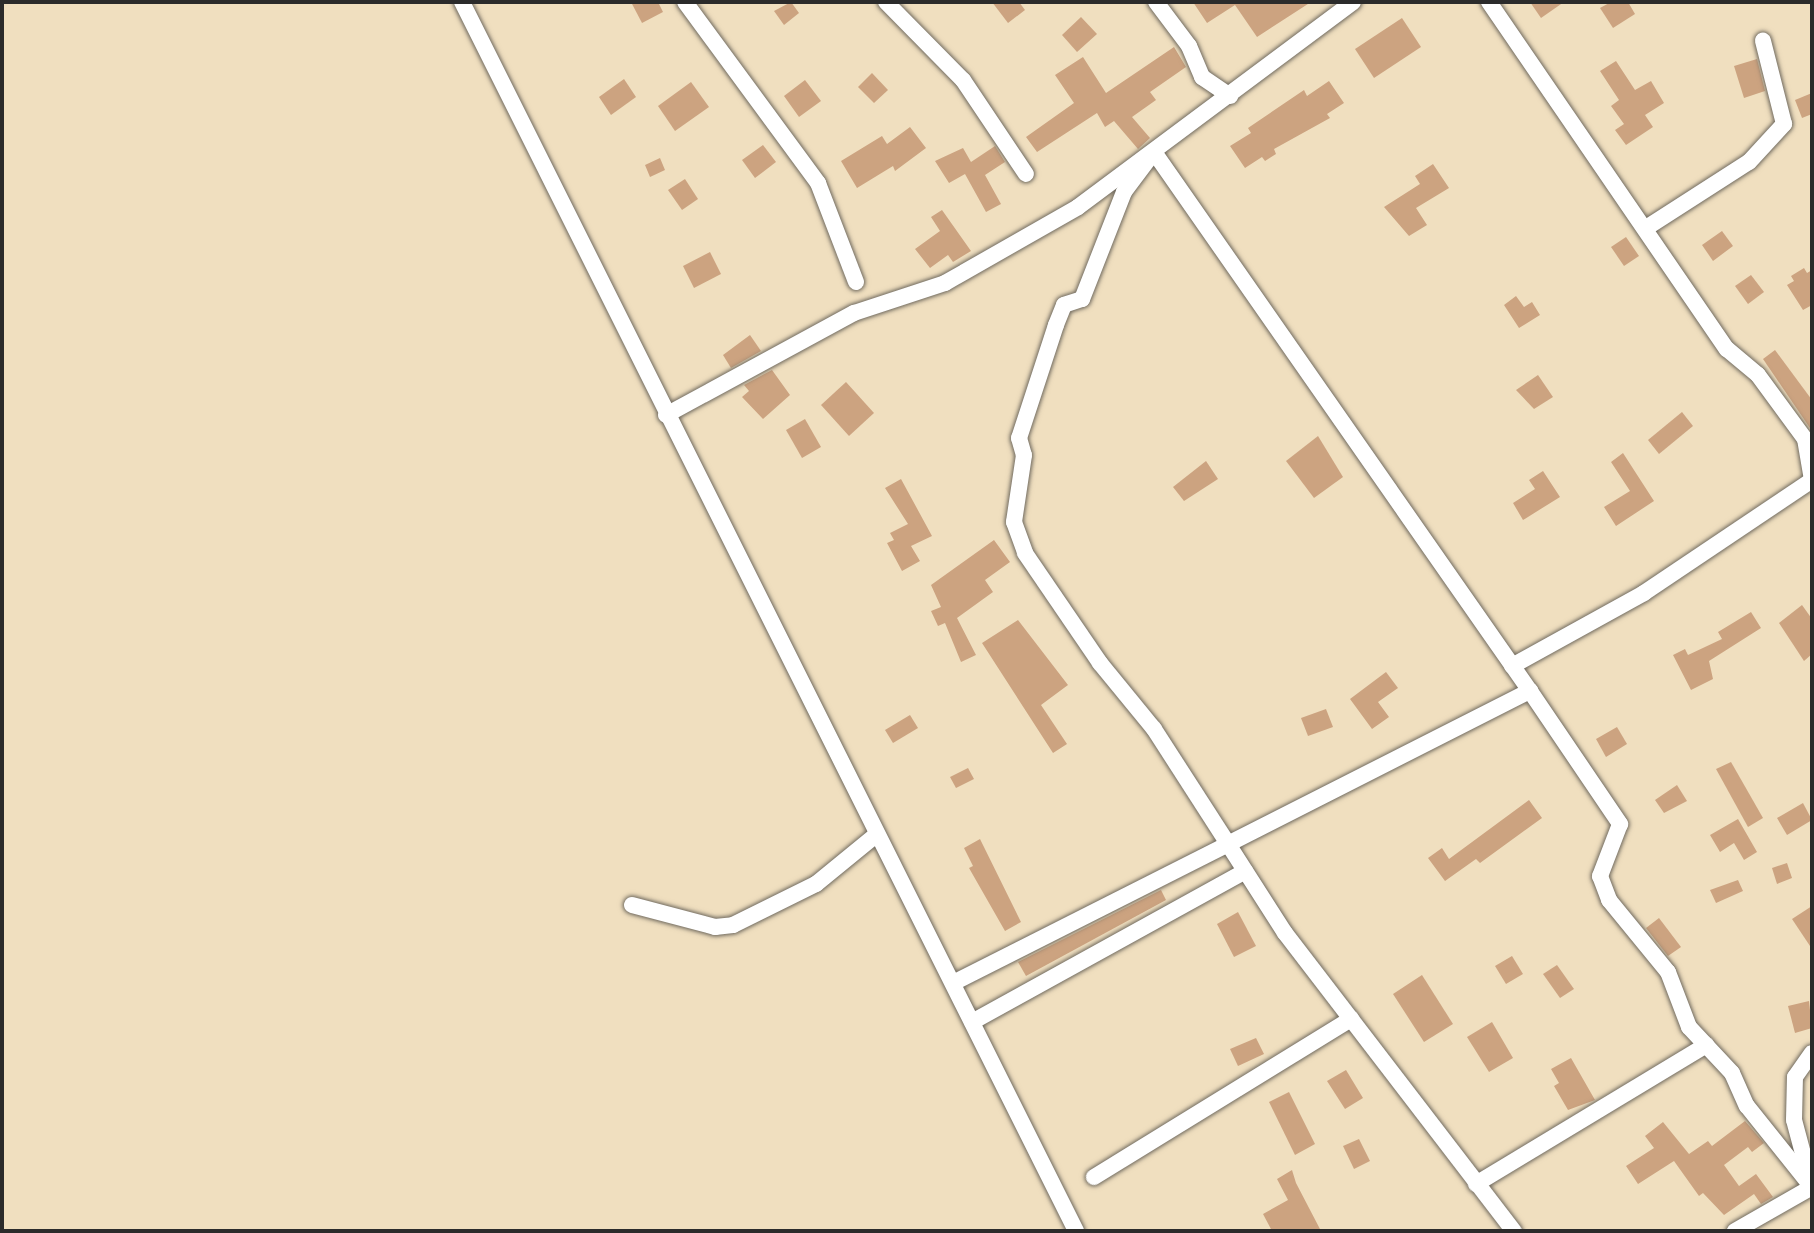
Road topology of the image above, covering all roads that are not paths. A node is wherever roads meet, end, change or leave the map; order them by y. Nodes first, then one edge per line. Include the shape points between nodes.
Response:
1 (462, 2) edge
2 (685, 2) edge
3 (886, 2) edge
4 (1156, 2) edge
5 (1353, 2) edge
6 (1489, 2) edge
7 (1763, 41) dead end
8 (1230, 96) junction
9 (1154, 152) junction
10 (1026, 174) dead end
11 (1646, 228) junction
12 (856, 282) dead end
13 (666, 415) junction
14 (1809, 438) edge
15 (1812, 480) edge
16 (1512, 666) junction
17 (1530, 691) junction
18 (877, 834) junction
19 (1228, 844) junction
20 (1245, 871) junction
21 (632, 905) dead end
22 (953, 983) junction
23 (1351, 1020) junction
24 (972, 1022) junction
25 (1706, 1045) junction
26 (1812, 1054) edge
27 (1094, 1177) dead end
28 (1476, 1184) junction
29 (1812, 1187) edge
30 (1076, 1231) edge
31 (1514, 1231) edge
32 (1735, 1231) edge

1 - 13 street
2 - 12 street via 818,183
3 - 10 street via 963,80
4 - 8 street via 1189,47 1202,77
5 - 8 street
6 - 11 street
7 - 11 street via 1784,124 1749,162
8 - 9 street
9 - 13 street via 1078,207 945,283 896,303 854,313
9 - 16 street
9 - 19 street via 1124,192 1082,299 1065,305 1056,325 1020,438 1024,455 1014,522 1025,553 1100,663 1154,729
11 - 14 street via 1727,349 1758,375
13 - 18 street
14 - 15 street
15 - 16 street via 1644,593
16 - 17 street
17 - 19 street
17 - 25 street via 1619,824 1600,876 1609,900 1668,972 1689,1027
18 - 21 street via 816,884 733,925 715,927
18 - 22 street
19 - 20 street
19 - 22 street
20 - 23 street
20 - 24 street
22 - 24 street
23 - 27 street
23 - 28 street
24 - 30 street
25 - 28 street
25 - 32 street via 1732,1073 1747,1106 1812,1187
26 - 29 street via 1795,1077 1794,1109
28 - 31 street

